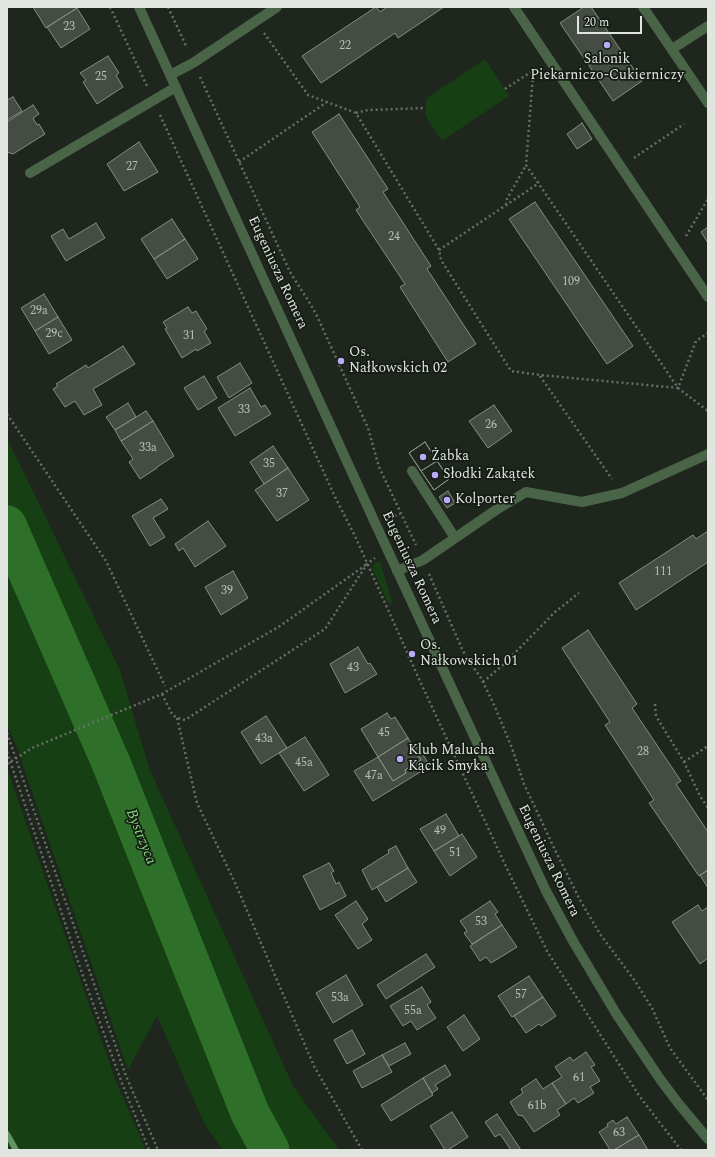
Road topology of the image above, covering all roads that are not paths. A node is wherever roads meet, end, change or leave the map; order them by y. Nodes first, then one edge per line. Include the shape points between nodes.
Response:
1 (139, 7) edge
2 (277, 7) edge
3 (514, 7) edge
4 (643, 7) edge
5 (708, 26) edge
6 (672, 50) junction
7 (170, 75) junction
8 (176, 87) junction
9 (708, 103) edge
10 (30, 173) dead end
11 (708, 297) edge
12 (708, 454) edge
13 (412, 470) dead end
14 (455, 538) junction
15 (398, 571) junction
16 (708, 1139) edge

1 - 7 street, Eugeniusza Romera
2 - 7 street
3 - 11 street
4 - 6 street
5 - 6 street
6 - 9 street
7 - 8 street, Eugeniusza Romera
8 - 10 street
8 - 15 street, Eugeniusza Romera
12 - 14 street via 622,493 582,502 526,492
13 - 14 street
14 - 15 street via 423,560
15 - 16 street, Eugeniusza Romera via 507,810 560,919 621,1021 674,1097

